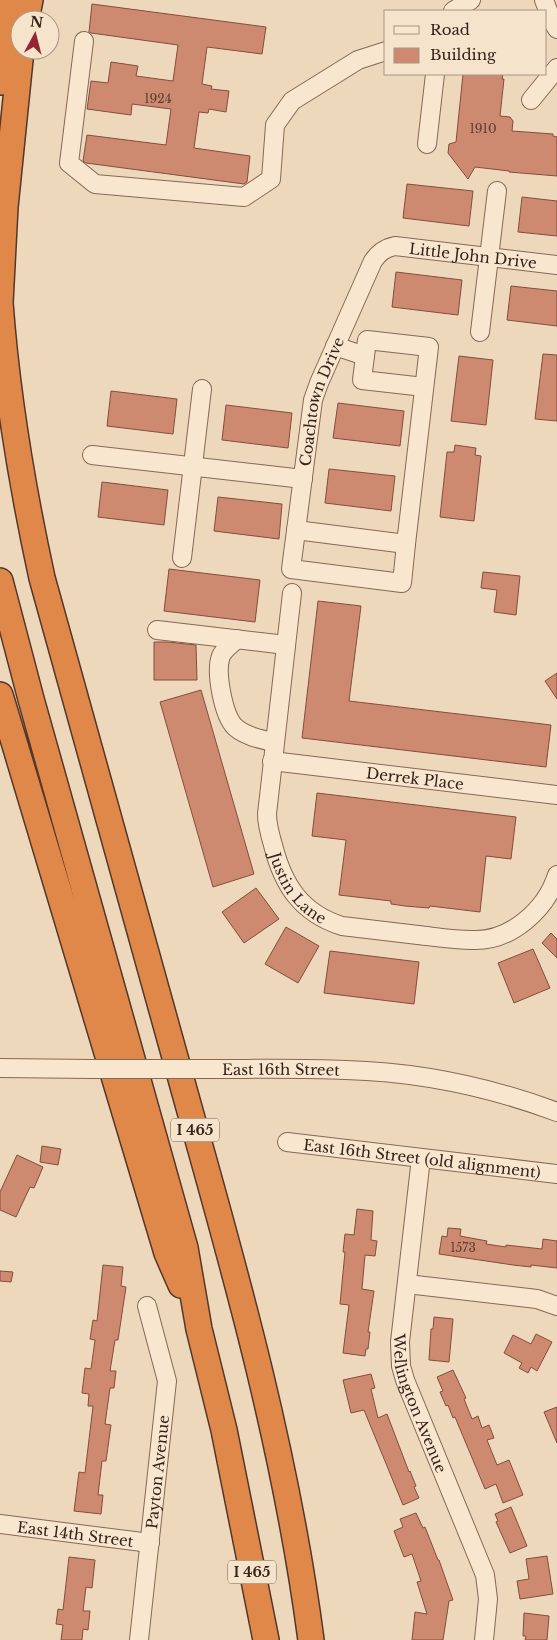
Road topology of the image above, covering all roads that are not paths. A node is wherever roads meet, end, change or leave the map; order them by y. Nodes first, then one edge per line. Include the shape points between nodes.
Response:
1 (10, 0) edge
2 (471, 0) edge
3 (544, 0) edge
4 (455, 10) edge
5 (557, 29) edge
6 (84, 41) dead end
7 (384, 52) edge
8 (21, 60) edge
9 (557, 68) edge
10 (435, 75) edge
11 (551, 85) edge
12 (0, 89) edge
13 (531, 100) dead end
14 (427, 144) dead end
15 (497, 190) dead end
16 (389, 248) joint
17 (489, 257) junction
18 (557, 264) edge
19 (0, 303) edge
20 (480, 332) dead end
21 (335, 346) junction
22 (365, 356) junction
23 (424, 387) junction
24 (202, 389) dead end
25 (92, 455) dead end
26 (193, 466) junction
27 (303, 479) junction
28 (296, 530) junction
29 (406, 544) junction
30 (182, 558) dead end
31 (0, 581) edge
32 (292, 593) dead end
33 (157, 630) dead end
34 (238, 639) junction
35 (286, 645) junction
36 (0, 695) edge
37 (274, 742) junction
38 (272, 761) junction
39 (557, 796) edge
40 (557, 875) edge
41 (0, 1068) edge
42 (557, 1112) edge
43 (287, 1142) dead end
44 (421, 1158) junction
45 (557, 1174) edge
46 (407, 1284) junction
47 (147, 1306) dead end
48 (557, 1306) edge
49 (200, 1329) junction
50 (0, 1524) edge
51 (150, 1543) junction
52 (140, 1640) edge
53 (266, 1640) edge
54 (311, 1640) edge
55 (484, 1640) edge

1 - 12 highway
2 - 4 street
3 - 5 street
6 - 7 street via 69,163 95,184 244,197 271,179 275,125 292,101 358,60
8 - 19 highway via 5,207
9 - 11 street
10 - 14 street
11 - 13 street
15 - 17 street
16 - 17 street, Little John Drive via 395,246
16 - 21 street, Coachtown Drive via 373,260
17 - 18 street, Little John Drive
17 - 20 street
19 - 54 highway, I 465 via 19,468 42,578 250,1329 292,1513
21 - 22 street
21 - 27 street, Coachtown Drive via 313,400
22 - 23 street via 362,380
22 - 23 street via 367,340 428,347
23 - 29 street
24 - 26 street
25 - 26 street
26 - 27 street
26 - 30 street
27 - 28 street, Coachtown Drive
28 - 29 street
28 - 29 street, Coachtown Drive via 291,570 402,584
31 - 49 highway, I 465 via 185,1248
32 - 35 street, Justin Lane
33 - 34 street
34 - 35 street
34 - 37 street via 222,654 219,665 228,714 235,726 247,734
35 - 37 street, Justin Lane
36 - 49 highway via 167,1253
37 - 38 street, Justin Lane
38 - 39 street, Derrek Place
38 - 40 street, Justin Lane via 266,814 278,866 286,883 302,903 325,920 355,928 482,940 514,929 534,914 549,894
41 - 42 street, East 16th Street, bridge via 382,1072 447,1082
43 - 44 street, East 16th Street (old alignment)
44 - 45 street, East 16th Street (old alignment)
44 - 46 street, Wellington Avenue
46 - 48 street via 537,1299
46 - 55 street, Wellington Avenue via 400,1342 401,1366 486,1579 488,1599
47 - 51 street, Payton Avenue via 167,1382
49 - 53 highway, I 465
50 - 51 street, East 14th Street
51 - 52 street, Payton Avenue

